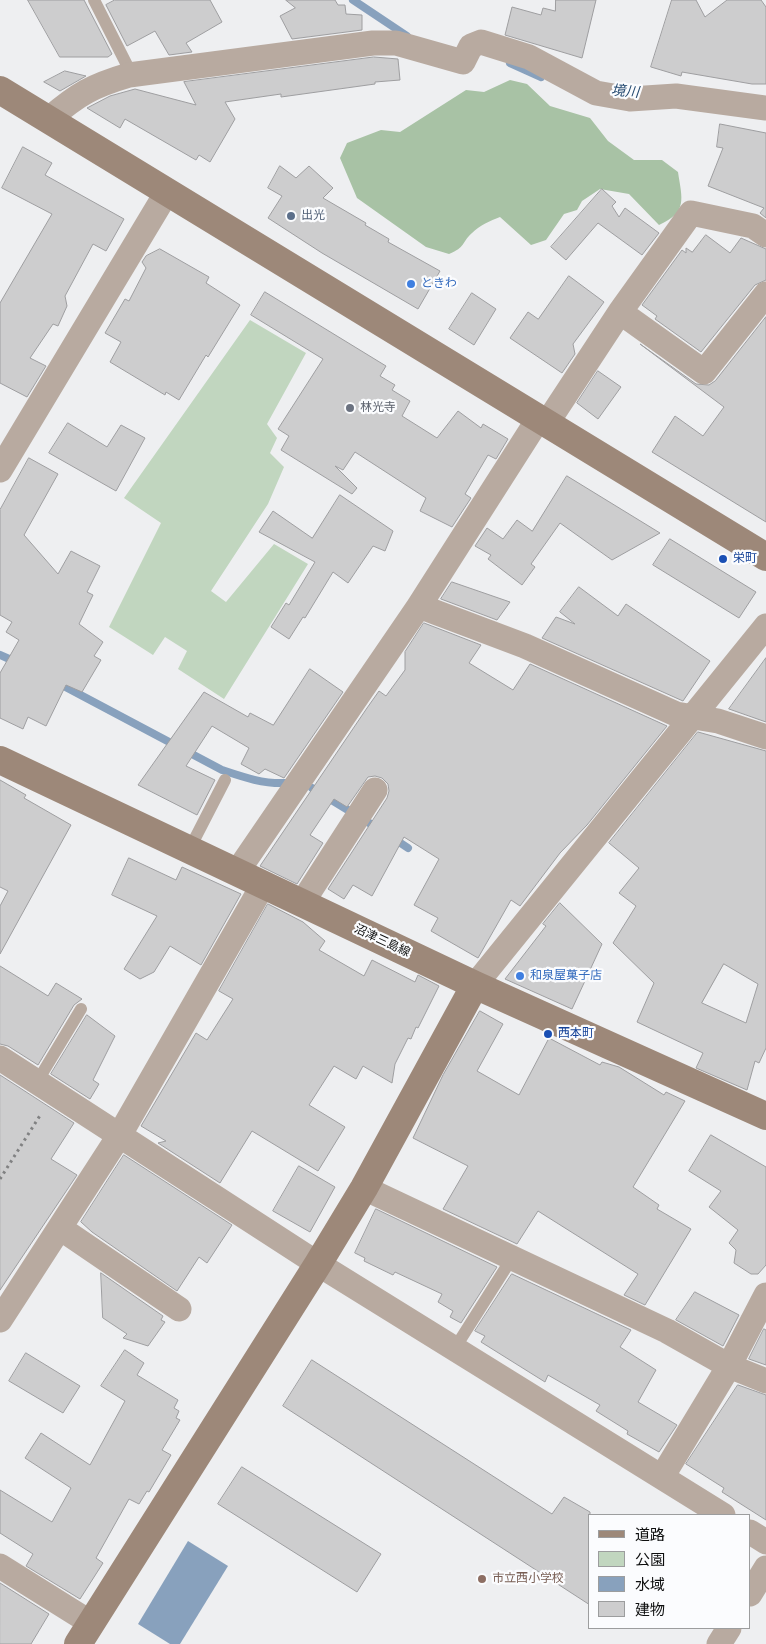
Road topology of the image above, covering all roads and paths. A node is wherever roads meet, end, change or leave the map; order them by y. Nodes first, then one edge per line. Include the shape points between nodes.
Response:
1 (94, 0) edge
2 (132, 75) junction
3 (0, 90) edge
4 (766, 108) edge
5 (49, 119) junction
6 (167, 192) junction
7 (766, 235) edge
8 (766, 294) edge
9 (620, 312) junction
10 (543, 420) junction
11 (0, 470) edge
12 (766, 557) edge
13 (419, 606) junction
14 (766, 626) edge
15 (694, 716) junction
16 (766, 738) edge
17 (0, 760) edge
18 (225, 780) dead end
19 (364, 807) dead end
20 (189, 850) junction
21 (237, 872) junction
22 (263, 885) junction
23 (302, 903) junction
24 (475, 985) junction
25 (81, 1009) dead end
26 (0, 1058) edge
27 (45, 1088) junction
28 (766, 1116) edge
29 (119, 1136) junction
30 (0, 1179) edge
31 (364, 1188) junction
32 (60, 1228) junction
33 (512, 1258) junction
34 (318, 1264) junction
35 (766, 1295) edge
36 (179, 1309) dead end
37 (0, 1320) edge
38 (455, 1348) junction
39 (729, 1366) junction
40 (766, 1381) edge
41 (662, 1477) junction
42 (721, 1514) edge
43 (751, 1533) edge
44 (766, 1542) edge
45 (0, 1566) edge
46 (766, 1568) edge
47 (751, 1592) edge
48 (728, 1629) edge
49 (85, 1634) edge
50 (718, 1644) edge

1 - 2 lane
2 - 4 street via 373,43 396,43 463,62 471,46 481,42 529,57 596,93 630,98 676,96
2 - 5 street via 96,85 75,97
3 - 5 street
5 - 6 street
6 - 10 street
6 - 11 street
7 - 9 street via 753,226 691,212
8 - 9 street via 704,372
9 - 10 street
10 - 12 street
10 - 13 street
13 - 15 street via 533,650 676,714
13 - 21 street
14 - 15 street
15 - 16 street
15 - 24 street
17 - 20 street, 沼津三島線
18 - 20 lane
19 - 23 street
20 - 21 street, 沼津三島線
21 - 22 street, 沼津三島線
22 - 23 street, 沼津三島線
22 - 29 street
23 - 24 street, 沼津三島線
24 - 28 street, 沼津三島線
24 - 31 street
25 - 27 lane
26 - 27 street
27 - 29 street
27 - 30 path
29 - 32 street
29 - 34 street
31 - 33 street
31 - 34 street
32 - 36 street
32 - 37 street
33 - 38 lane
33 - 39 street via 667,1331
34 - 38 street
34 - 49 street
35 - 39 street
38 - 41 street
39 - 40 street
39 - 41 street
41 - 42 street
43 - 44 street
45 - 49 street
46 - 47 street
48 - 50 street

